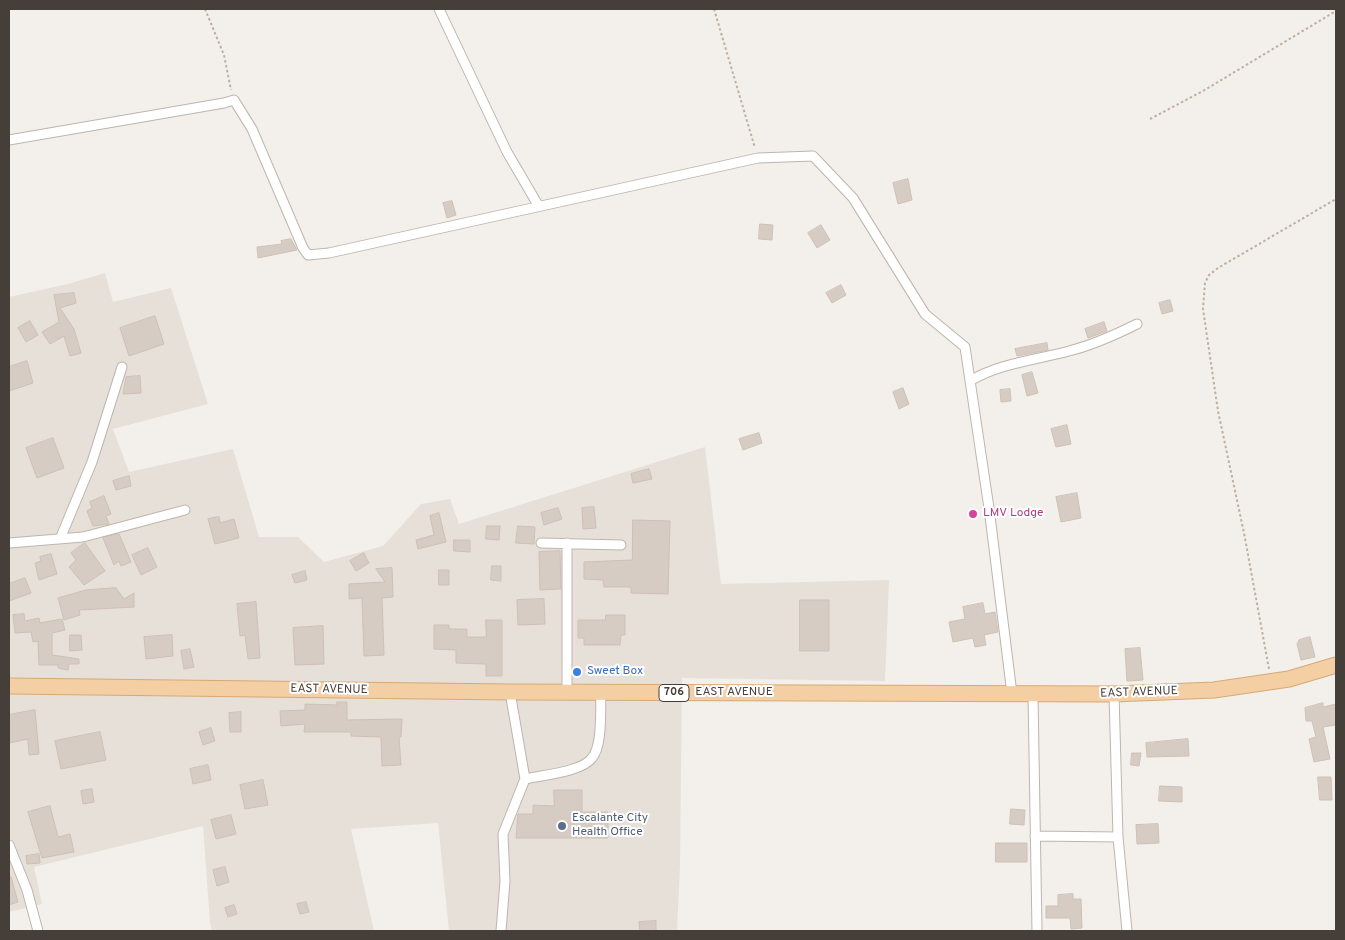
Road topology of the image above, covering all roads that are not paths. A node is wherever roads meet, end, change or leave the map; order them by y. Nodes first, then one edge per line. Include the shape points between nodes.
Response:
1 (439, 9) edge
2 (9, 140) edge
3 (538, 205) junction
4 (1137, 324) dead end
5 (122, 367) dead end
6 (970, 381) junction
7 (185, 510) dead end
8 (60, 539) junction
9 (9, 542) edge
10 (541, 543) dead end
11 (567, 544) junction
12 (621, 545) dead end
13 (1336, 665) edge
14 (9, 686) edge
15 (510, 692) junction
16 (567, 692) junction
17 (601, 692) junction
18 (1012, 694) junction
19 (1114, 694) junction
20 (1033, 695) junction
21 (525, 779) junction
22 (1035, 836) junction
23 (1118, 837) junction
24 (9, 845) edge
25 (38, 931) edge
26 (500, 931) edge
27 (1037, 931) edge
28 (1127, 931) edge

1 - 3 street via 507,152
2 - 3 street via 234,100 252,129 308,255 329,253
3 - 6 street via 758,158 813,156 853,198 926,314 965,347
4 - 6 street via 1108,339 987,371
5 - 8 street via 92,462
6 - 18 street
7 - 8 street via 83,538
8 - 9 street
10 - 11 street
11 - 12 street
11 - 16 street
13 - 19 main road, EAST AVENUE / 706 via 1289,679 1214,690
14 - 15 main road, EAST AVENUE / 706
15 - 16 main road, EAST AVENUE / 706
15 - 21 street
16 - 17 main road, EAST AVENUE / 706
17 - 18 main road, EAST AVENUE / 706
17 - 21 street via 599,740 592,758 579,768
18 - 20 main road, EAST AVENUE / 706
19 - 20 main road, EAST AVENUE / 706
19 - 23 street
20 - 22 street
21 - 26 street via 503,834 505,881
22 - 23 street
22 - 27 street
23 - 28 street
24 - 25 street via 28,890

